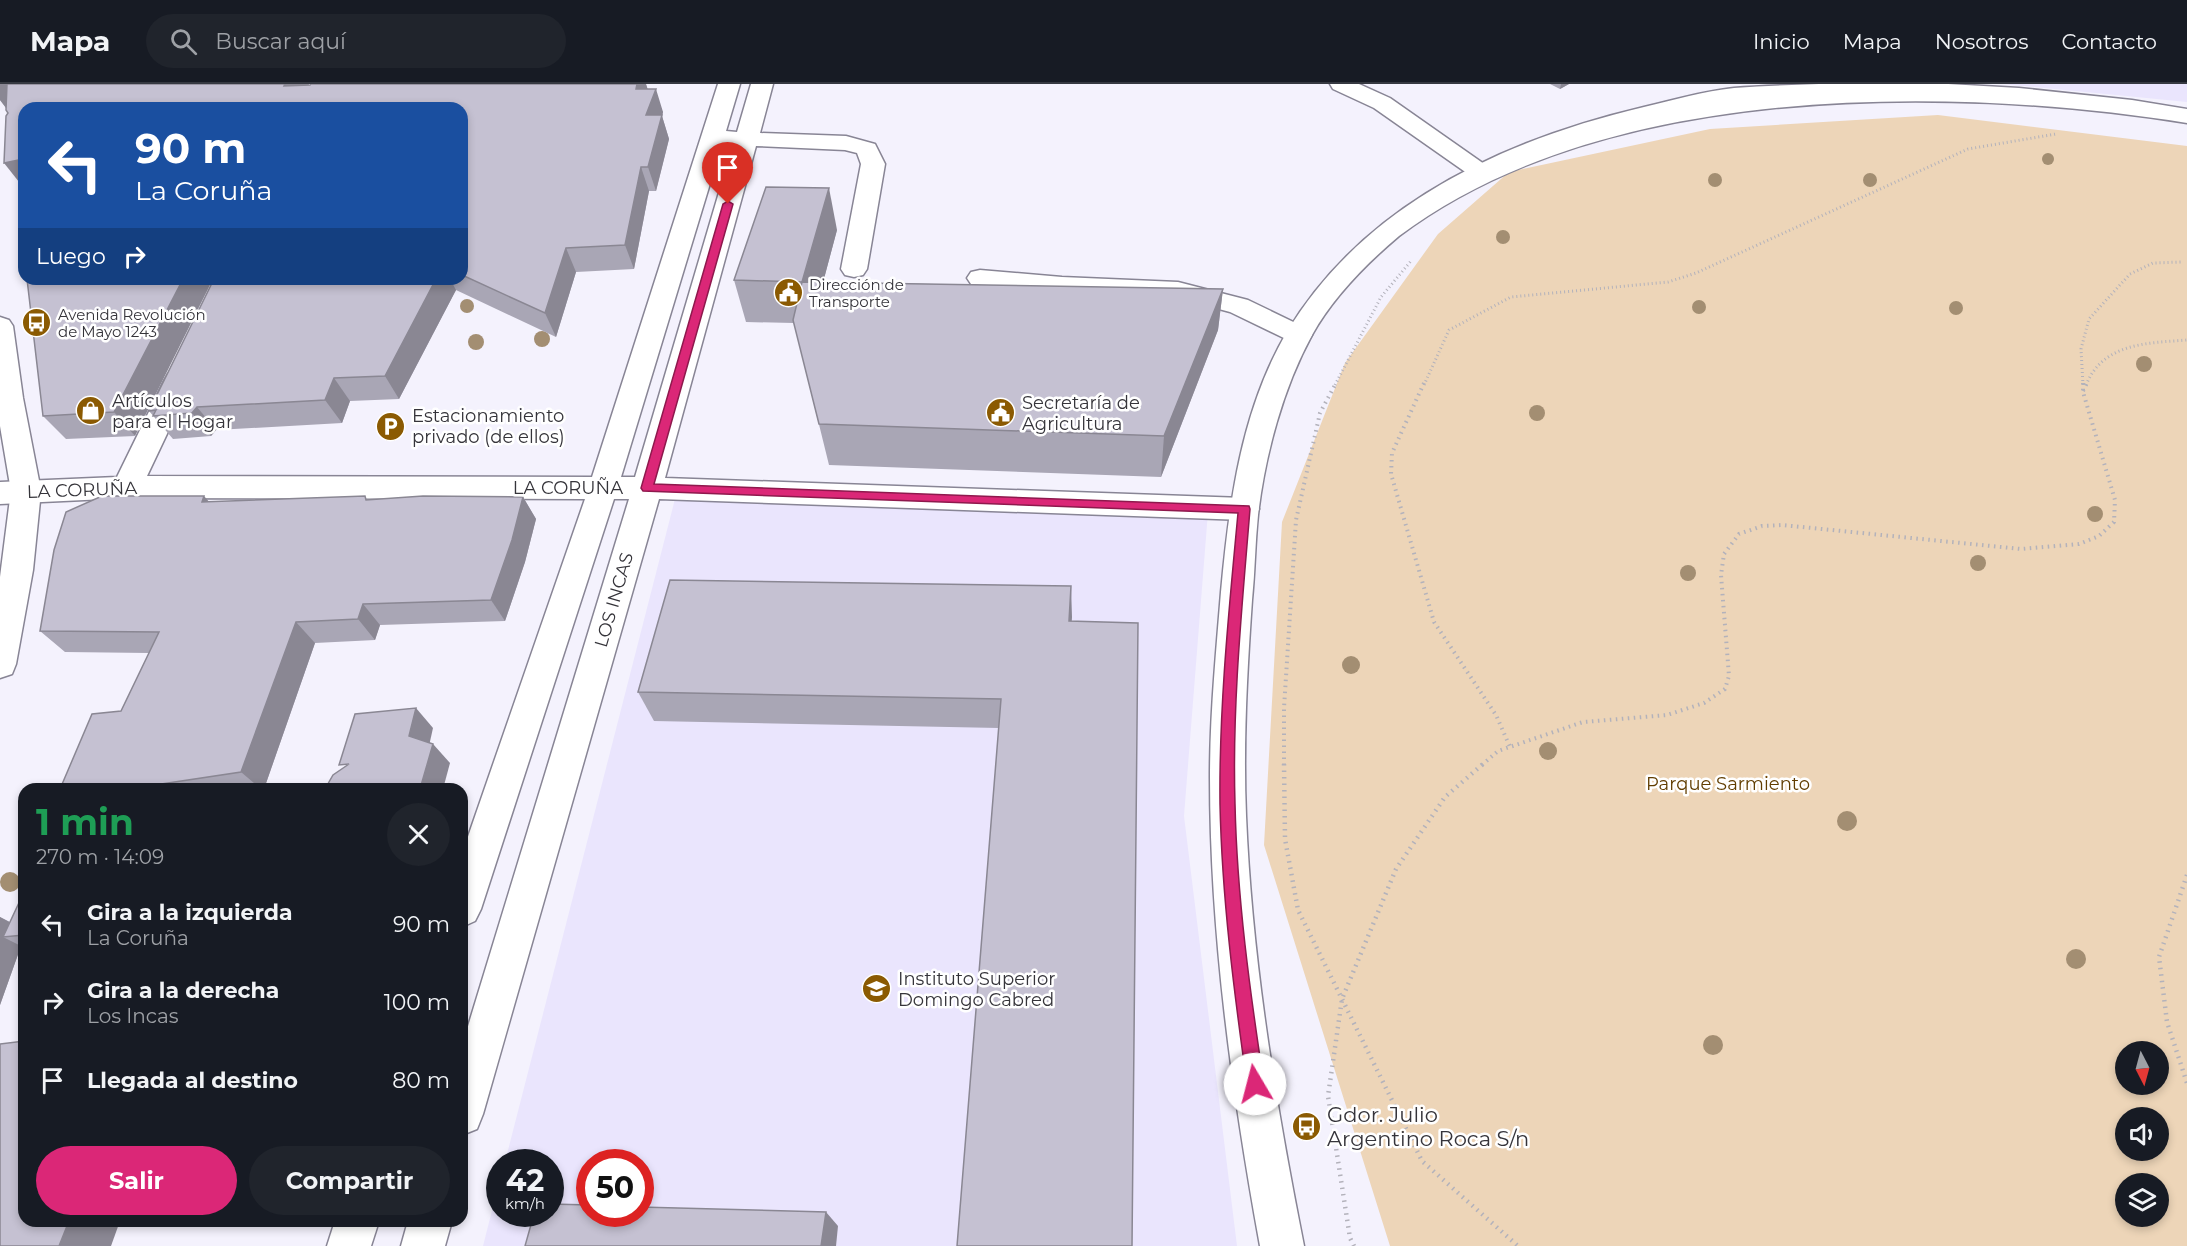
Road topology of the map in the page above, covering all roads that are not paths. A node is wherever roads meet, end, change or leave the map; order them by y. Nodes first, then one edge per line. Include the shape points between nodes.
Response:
1 (729, 84) edge
2 (762, 84) edge
3 (1341, 84) edge
4 (2187, 116) edge
5 (712, 138) junction
6 (746, 138) junction
7 (1479, 171) junction
8 (854, 269) dead end
9 (980, 278) dead end
10 (0, 326) edge
11 (1299, 335) junction
12 (187, 362) edge
13 (127, 487) junction
14 (603, 488) junction
15 (647, 488) junction
16 (13, 492) edge
17 (1244, 509) junction
18 (0, 661) edge
19 (468, 891) edge
20 (468, 1094) edge
21 (355, 1227) edge
22 (428, 1227) edge
23 (349, 1246) edge
24 (423, 1246) edge
25 (1282, 1246) edge

1 - 5 street
2 - 6 street, LOS INCAS
3 - 7 street via 1382,103
4 - 7 street via 1997,91 1848,86 1789,89 1727,96 1613,121 1555,138
5 - 6 street
5 - 14 street
6 - 8 street via 846,143 867,149 873,164
6 - 15 street, LOS INCAS
7 - 11 street via 1432,197 1357,260
9 - 11 street via 1178,290 1239,306
10 - 16 street via 9,398
11 - 17 street via 1267,412
12 - 13 street
13 - 14 street, LA CORUÑA
13 - 16 street, LA CORUÑA
14 - 15 street, LA CORUÑA
14 - 19 street
15 - 17 street, LA CORUÑA
15 - 20 street, LOS INCAS
16 - 18 street via 17,570
17 - 25 street via 1230,672 1228,805 1240,976
21 - 23 street
22 - 24 street

